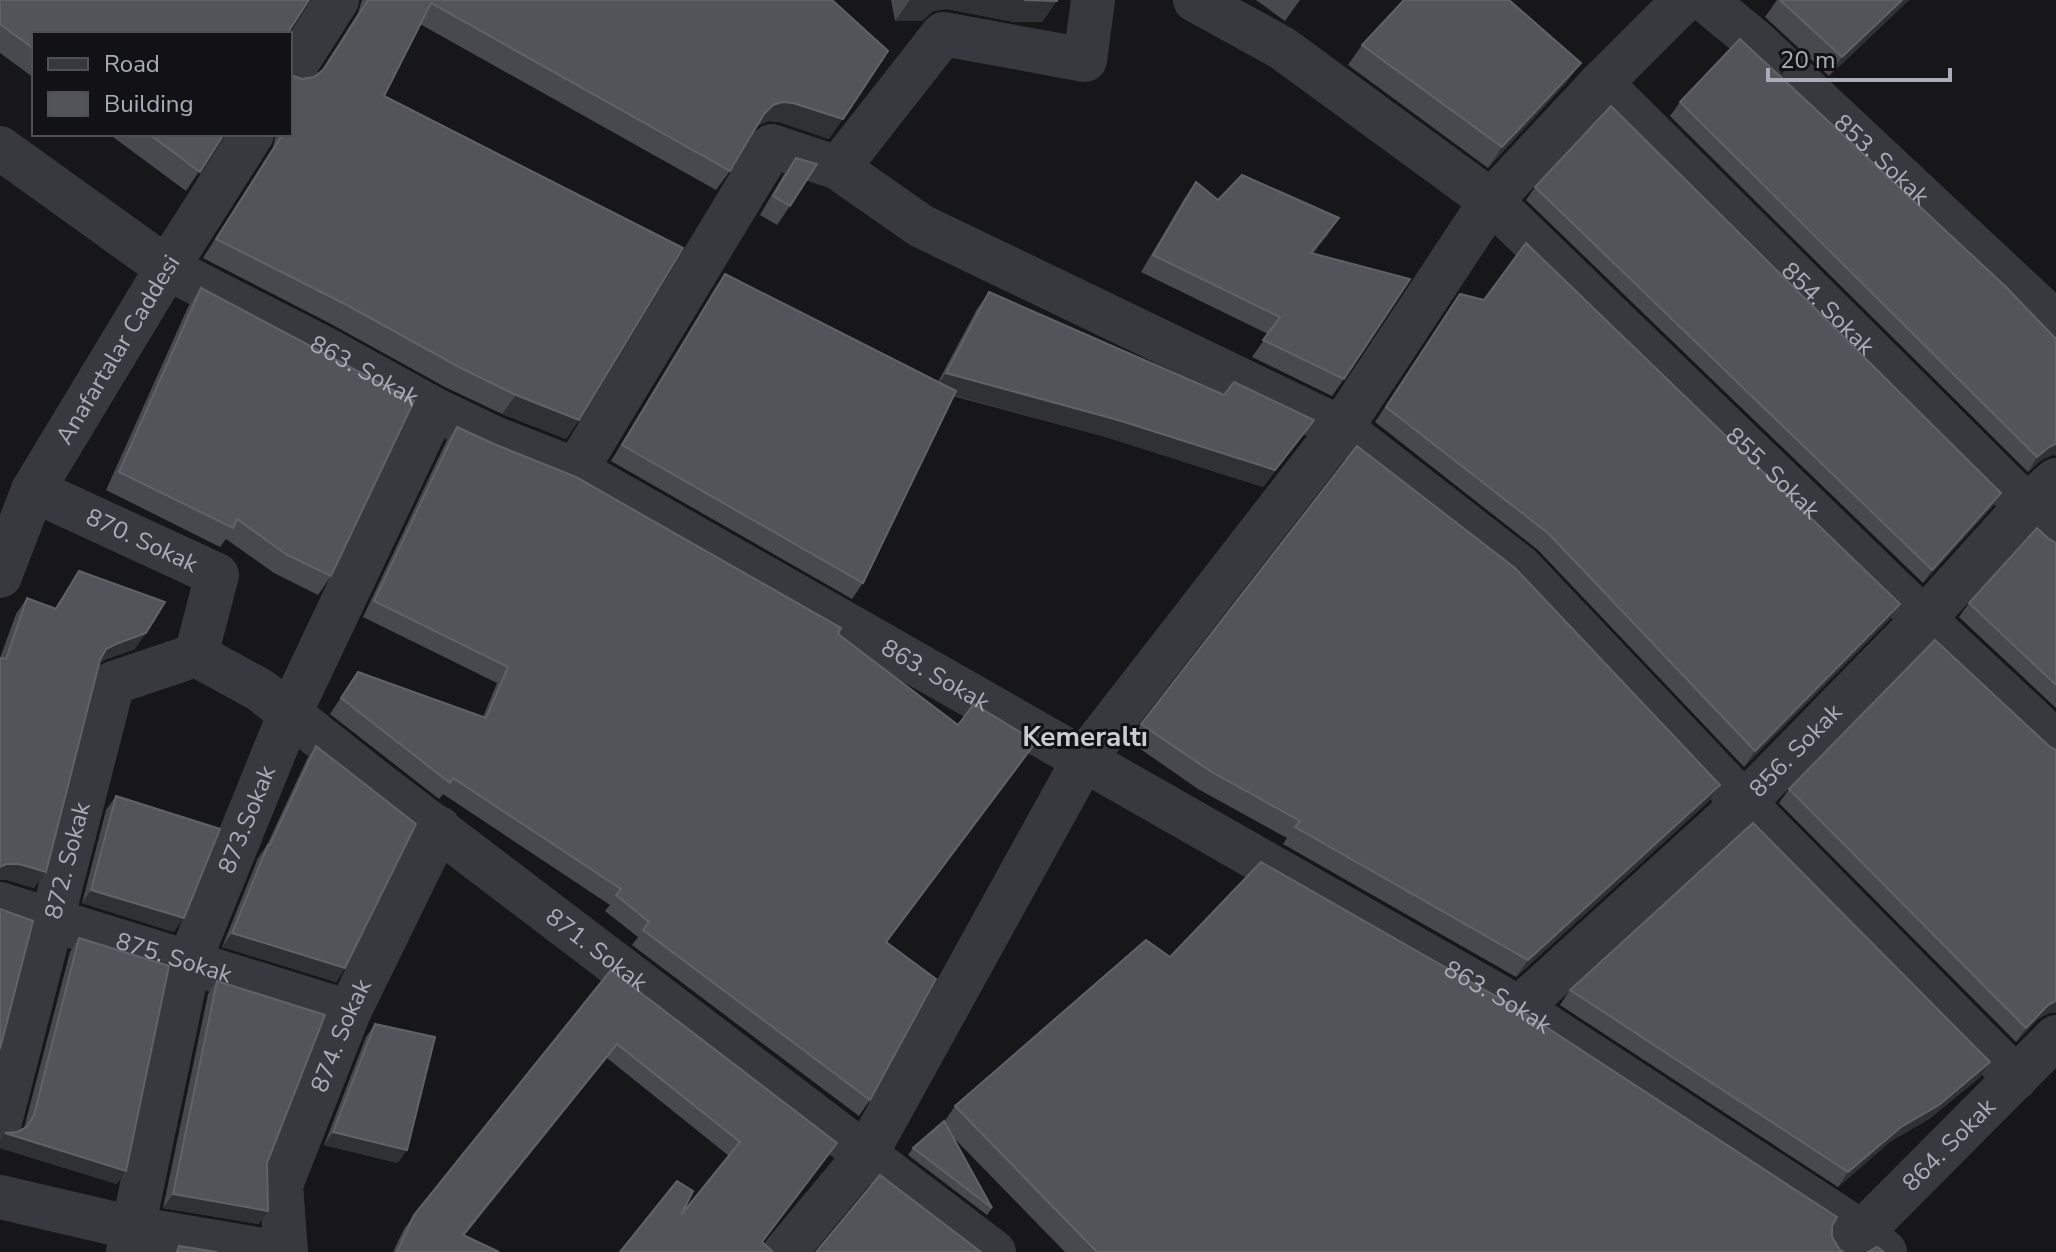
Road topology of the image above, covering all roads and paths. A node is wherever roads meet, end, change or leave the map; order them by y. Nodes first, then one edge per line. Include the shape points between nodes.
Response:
1 (337, 0) edge
2 (1093, 0) edge
3 (1195, 0) edge
4 (1684, 0) edge
5 (1705, 0) edge
6 (292, 71) edge
7 (1601, 83) junction
8 (251, 136) edge
9 (0, 148) edge
10 (838, 168) junction
11 (1491, 201) junction
12 (167, 268) junction
13 (2056, 323) edge
14 (434, 409) junction
15 (1341, 428) junction
16 (576, 470) junction
17 (33, 490) junction
18 (2046, 507) edge
19 (0, 576) edge
20 (1924, 619) junction
21 (196, 655) junction
22 (290, 713) junction
23 (2056, 742) edge
24 (1084, 759) junction
25 (1744, 803) junction
26 (439, 828) junction
27 (0, 904) edge
28 (51, 920) junction
29 (189, 962) junction
30 (1519, 1008) junction
31 (349, 1012) junction
32 (2056, 1037) edge
33 (2016, 1078) junction
34 (0, 1122) edge
35 (865, 1156) junction
36 (0, 1197) edge
37 (131, 1240) edge
38 (1864, 1246) edge
39 (274, 1252) edge
40 (286, 1252) edge
41 (785, 1252) edge
42 (994, 1252) edge

1 - 6 street
2 - 10 street via 1085,60 943,34
3 - 11 street, 855. Sokak via 1282,48
4 - 7 street
5 - 13 street, 853. Sokak
7 - 11 street
7 - 18 street, 854. Sokak
8 - 12 street, Anafartalar Caddesi
9 - 12 street, 863. Sokak
10 - 15 street via 921,226
10 - 16 street via 772,146
11 - 15 street
11 - 20 street, 855. Sokak
12 - 14 street, 863. Sokak
12 - 17 street, Anafartalar Caddesi
14 - 16 street, 863. Sokak
14 - 22 street, 873.Sokak
15 - 24 street
15 - 25 street via 1520,567
16 - 24 street, 863. Sokak
17 - 19 street, Anafartalar Caddesi
17 - 21 street, 870. Sokak via 217,575
18 - 20 street, 856. Sokak
20 - 23 street, 855. Sokak
20 - 25 street, 856. Sokak
21 - 22 street, 871. Sokak
21 - 28 street, 872. Sokak via 113,683
22 - 26 street, 871. Sokak
22 - 29 street, 873.Sokak
24 - 30 street, 863. Sokak
24 - 35 street
25 - 30 street, 856. Sokak
25 - 33 street
26 - 31 street, 874. Sokak
26 - 35 street, 871. Sokak
27 - 28 street, 875. Sokak
28 - 29 street, 875. Sokak
28 - 34 street, 872. Sokak
29 - 31 street, 875. Sokak
29 - 37 street, 873.Sokak
30 - 38 street, 863. Sokak
31 - 40 street, 874. Sokak via 281,1185
32 - 33 street, 864. Sokak
33 - 38 street, 864. Sokak
35 - 41 street
35 - 42 street, 871. Sokak
36 - 37 street
37 - 39 street

